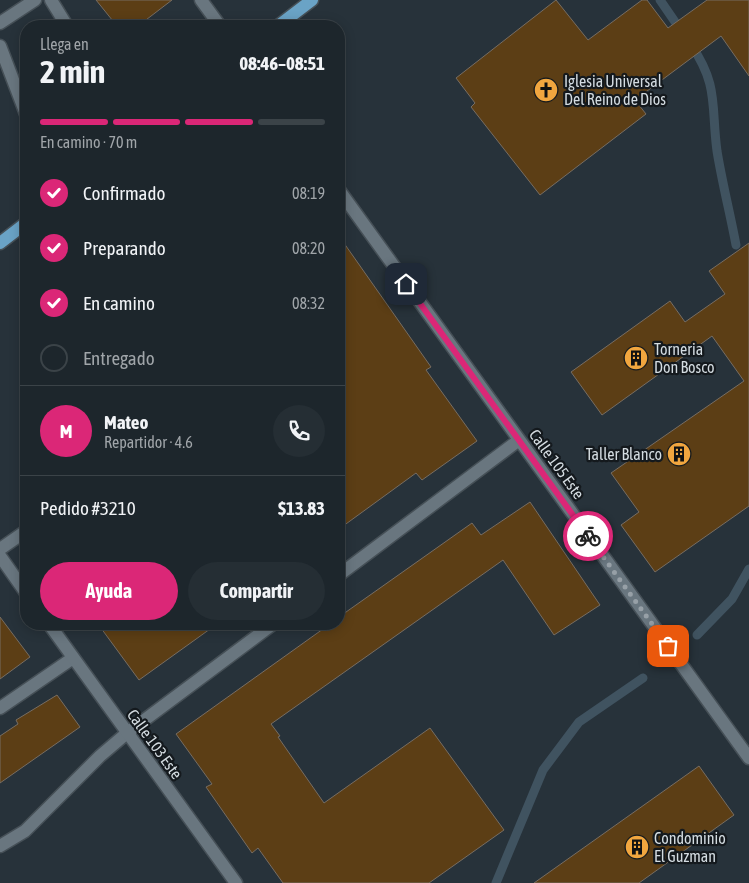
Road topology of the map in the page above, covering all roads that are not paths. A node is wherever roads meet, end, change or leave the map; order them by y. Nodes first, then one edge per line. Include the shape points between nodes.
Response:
1 (35, 0) edge
2 (51, 0) edge
3 (201, 0) edge
4 (312, 0) edge
5 (64, 20) edge
6 (216, 20) edge
7 (286, 20) edge
8 (0, 23) edge
9 (0, 46) edge
10 (20, 98) edge
11 (345, 198) edge
12 (20, 228) edge
13 (0, 243) edge
14 (519, 440) junction
15 (20, 535) edge
16 (0, 549) edge
17 (0, 556) edge
18 (345, 570) edge
19 (20, 584) edge
20 (53, 630) edge
21 (265, 630) edge
22 (74, 658) junction
23 (0, 708) edge
24 (128, 733) junction
25 (749, 758) edge
26 (0, 846) edge
27 (236, 883) edge

1 - 8 street
2 - 5 street
3 - 6 street
4 - 7 main road
9 - 10 street
11 - 14 street, Calle 105 Este
12 - 13 main road
14 - 18 street
14 - 25 street, Calle 105 Este
15 - 16 street
17 - 19 street
20 - 22 street, Calle 103 Este
21 - 24 street
22 - 23 street
22 - 24 street, Calle 103 Este
24 - 26 street via 100,756 25,831
24 - 27 street, Calle 103 Este

